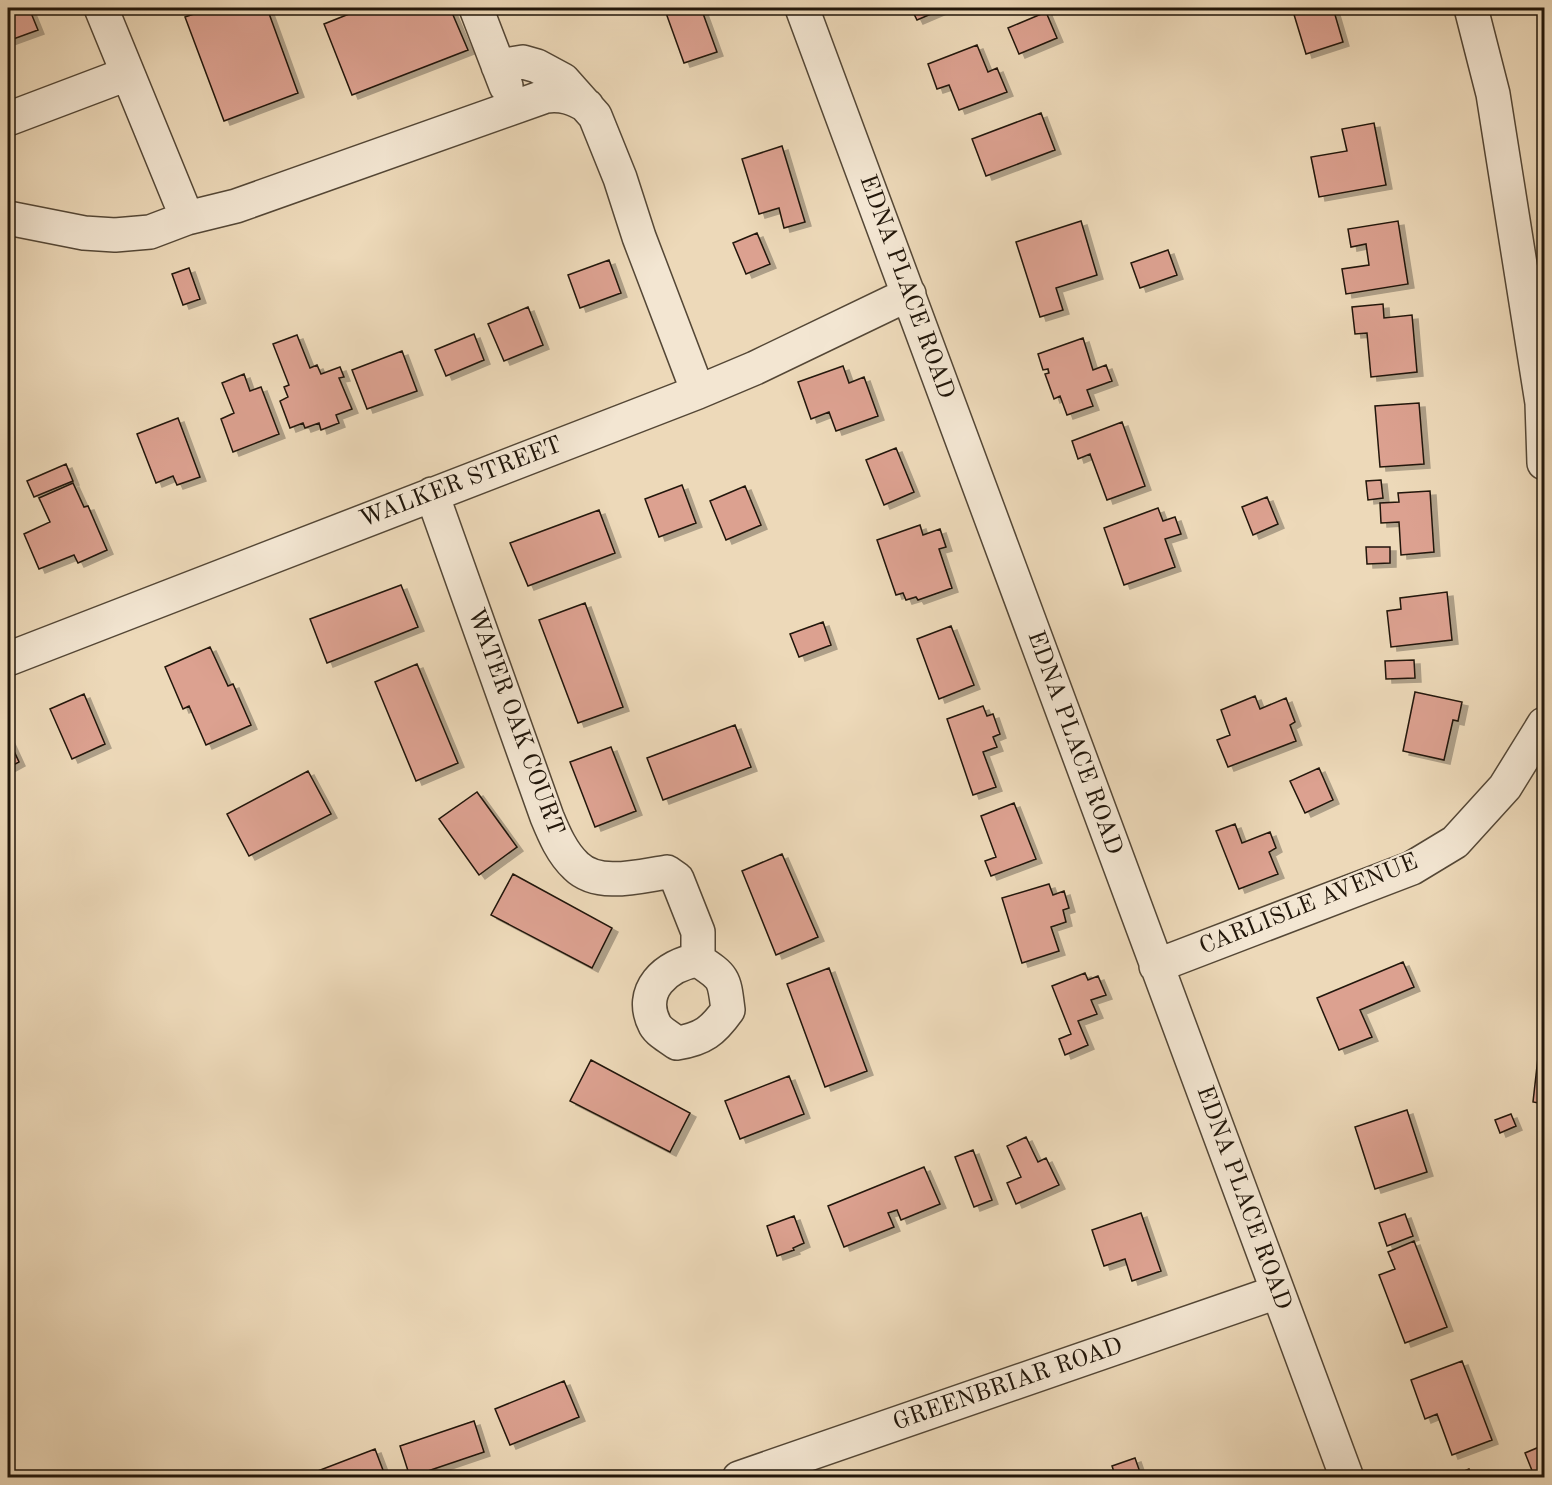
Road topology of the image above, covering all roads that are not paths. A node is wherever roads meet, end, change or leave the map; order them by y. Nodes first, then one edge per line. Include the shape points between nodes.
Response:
1 (101, 8) edge
2 (476, 8) edge
3 (802, 8) edge
4 (1471, 8) edge
5 (498, 66) junction
6 (127, 74) junction
7 (587, 106) junction
8 (514, 107) junction
9 (8, 119) edge
10 (8, 218) edge
11 (187, 218) junction
12 (909, 294) junction
13 (698, 392) junction
14 (1545, 463) edge
15 (432, 494) junction
16 (8, 659) edge
17 (1545, 724) edge
18 (698, 960) dead end
19 (1156, 966) junction
20 (1277, 1292) junction
21 (739, 1478) edge
22 (1347, 1478) edge

1 - 6 street
2 - 5 street
3 - 12 street, EDNA PLACE ROAD
4 - 14 street via 1493,94 1542,403
5 - 7 street via 523,62 537,66 563,80
5 - 8 street
6 - 9 street
6 - 11 street
7 - 8 street via 560,95
7 - 13 street via 620,178
8 - 11 street via 236,206
10 - 11 street via 115,235 150,232
12 - 13 street, WALKER STREET
12 - 19 street, EDNA PLACE ROAD
13 - 15 street, WALKER STREET
15 - 16 street, WALKER STREET
15 - 18 street, WATER OAK COURT via 546,817 560,845 576,867 600,878 667,872 677,879 698,932
17 - 19 street, CARLISLE AVENUE via 1505,787 1455,842 1412,868
19 - 20 street, EDNA PLACE ROAD
20 - 21 street, GREENBRIAR ROAD
20 - 22 street, EDNA PLACE ROAD

